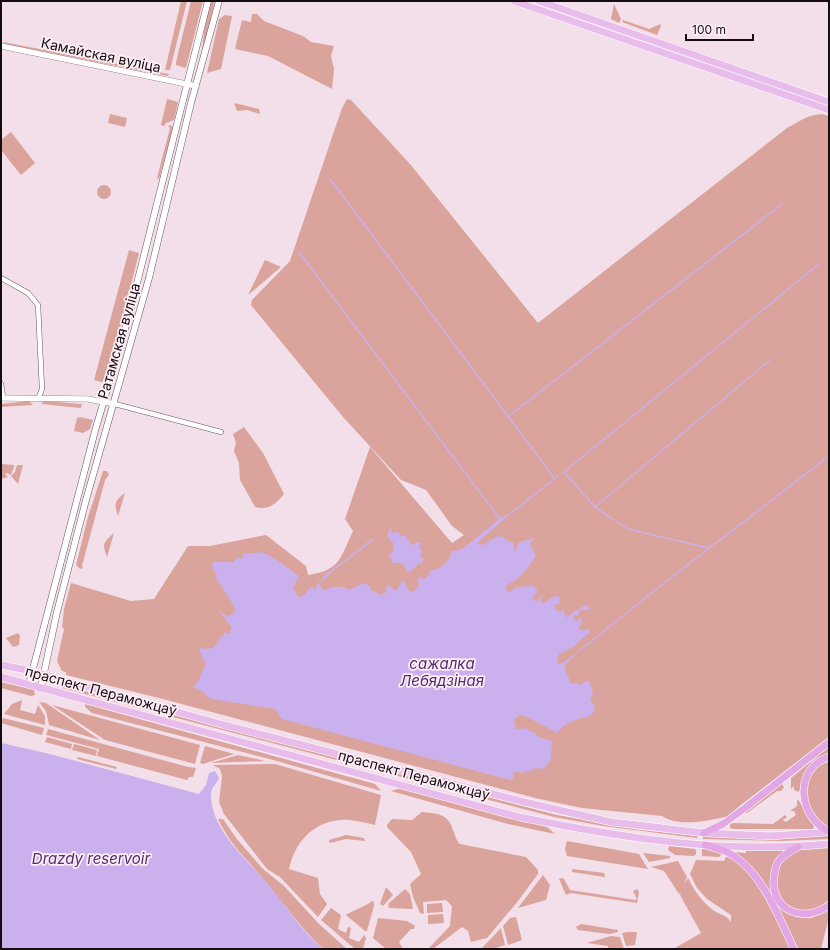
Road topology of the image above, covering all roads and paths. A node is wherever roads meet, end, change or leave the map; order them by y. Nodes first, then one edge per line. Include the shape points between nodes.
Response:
1 (208, 1) edge
2 (219, 1) edge
3 (514, 1) edge
4 (539, 1) edge
5 (1, 46) edge
6 (187, 85) junction
7 (196, 86) junction
8 (829, 102) edge
9 (829, 110) edge
10 (1, 278) edge
11 (1, 384) edge
12 (39, 397) junction
13 (2, 398) edge
14 (104, 401) junction
15 (115, 404) junction
16 (221, 432) dead end
17 (1, 665) edge
18 (32, 672) junction
19 (43, 675) junction
20 (1, 677) edge
21 (29, 684) junction
22 (41, 687) junction
23 (829, 742) edge
24 (829, 757) edge
25 (829, 832) edge
26 (704, 833) junction
27 (829, 844) edge
28 (705, 845) junction
29 (798, 847) junction
30 (829, 905) edge
31 (794, 949) edge

1 - 6 main road, Ратамская вуліца
2 - 7 main road, Ратамская вуліца
3 - 9 main road
4 - 8 main road
5 - 6 street, Камайская вуліца
6 - 7 street, Камайская вуліца
6 - 14 main road, Ратамская вуліца via 129,315
7 - 15 main road, Ратамская вуліца
10 - 12 street via 28,293 38,306 42,389
11 - 13 street
12 - 13 street
12 - 14 street
14 - 15 street
14 - 18 main road, Ратамская вуліца
15 - 16 street
15 - 19 main road, Ратамская вуліца via 82,515
17 - 18 main road, праспект Пераможцаў
18 - 19 main road, праспект Пераможцаў
18 - 21 main road, Ратамская вуліца
19 - 22 main road, Ратамская вуліца
19 - 26 main road, праспект Пераможцаў via 550,809 611,822
20 - 21 main road, праспект Пераможцаў
21 - 22 main road, праспект Пераможцаў
22 - 28 main road, праспект Пераможцаў via 519,817 630,838
23 - 26 highway via 745,808 723,824
24 - 25 highway via 822,759 810,770 804,784 804,792 807,808 814,821
25 - 26 main road, праспект Пераможцаў via 771,836
27 - 29 main road, праспект Пераможцаў
28 - 29 main road, праспект Пераможцаў
28 - 31 highway via 733,855 749,870 771,902
29 - 30 highway via 778,862 774,876 774,893 784,907 796,913 814,913

